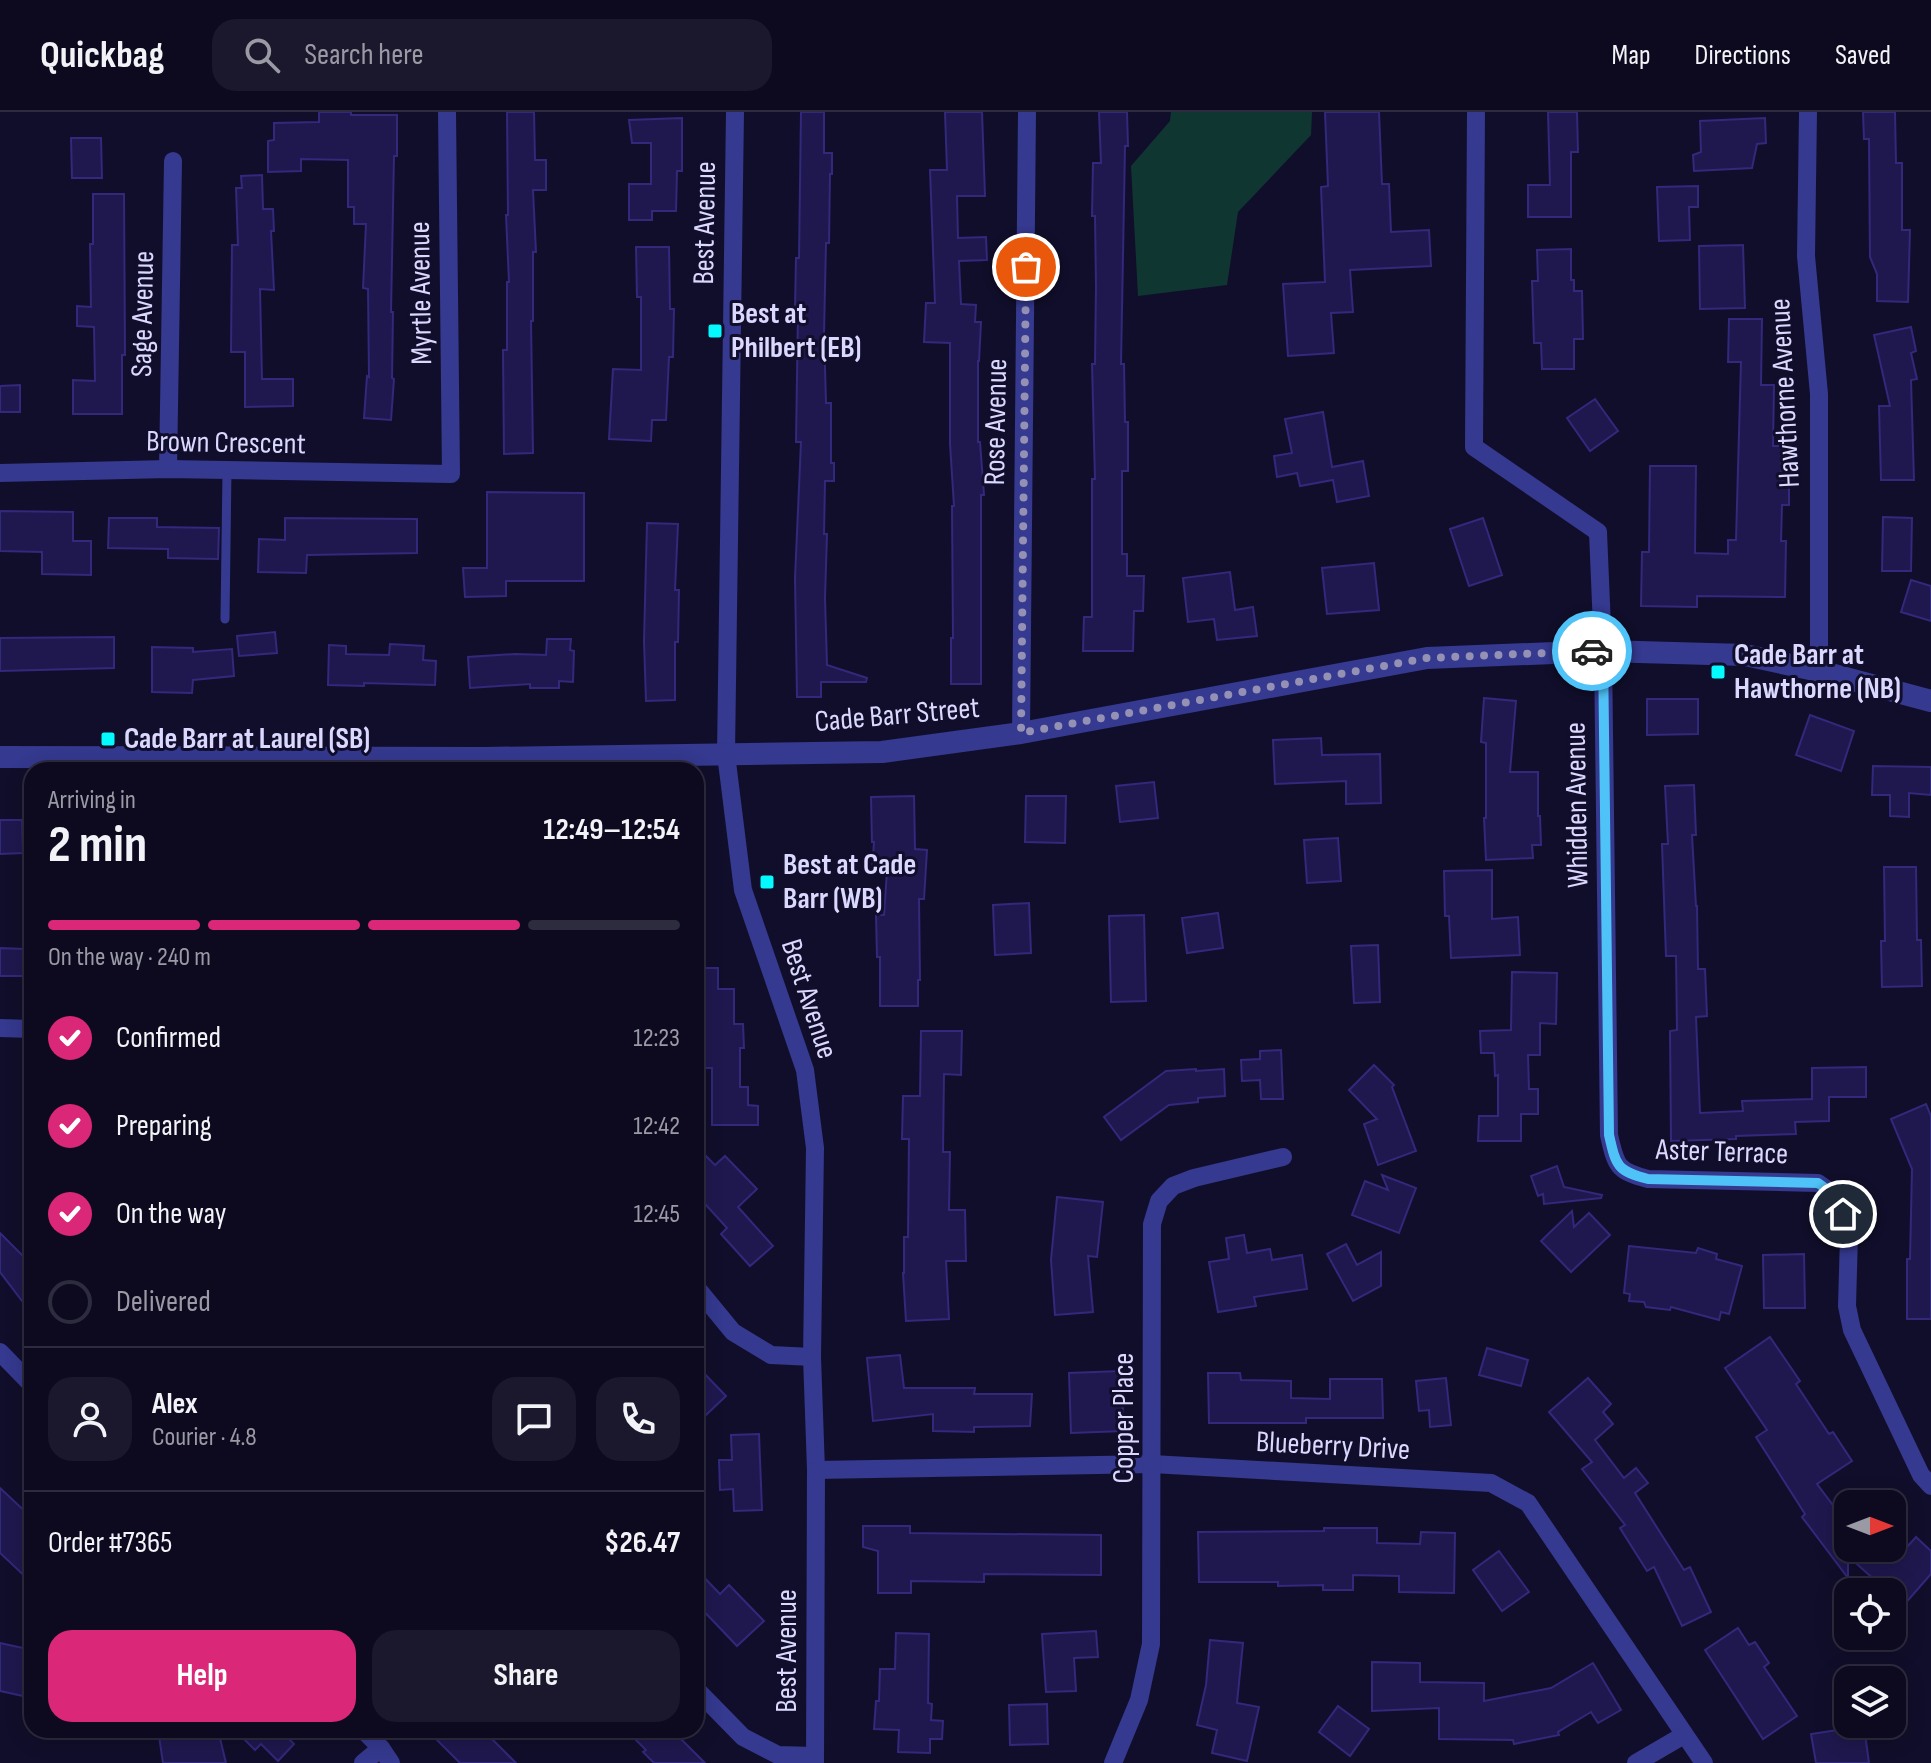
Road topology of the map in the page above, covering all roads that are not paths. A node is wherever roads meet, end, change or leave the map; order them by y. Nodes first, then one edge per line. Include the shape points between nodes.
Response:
1 (447, 112) edge
2 (735, 112) edge
3 (1027, 112) edge
4 (1476, 112) edge
5 (1808, 112) edge
6 (173, 161) dead end
7 (168, 469) junction
8 (227, 470) junction
9 (0, 473) edge
10 (451, 474) joint
11 (225, 619) dead end
12 (1603, 651) junction
13 (1819, 671) junction
14 (1931, 701) edge
15 (1021, 733) junction
16 (726, 754) junction
17 (0, 757) edge
18 (346, 762) edge
19 (532, 762) edge
20 (0, 1028) edge
21 (24, 1029) edge
22 (1283, 1157) dead end
23 (1625, 1173) joint
24 (704, 1297) edge
25 (0, 1352) edge
26 (812, 1357) junction
27 (24, 1377) edge
28 (1152, 1464) junction
29 (816, 1470) junction
30 (1931, 1486) edge
31 (704, 1697) edge
32 (1684, 1735) junction
33 (370, 1738) edge
34 (386, 1756) edge
35 (815, 1760) edge
36 (363, 1763) edge
37 (1113, 1763) edge
38 (1636, 1763) edge
39 (1704, 1763) edge

1 - 10 street, Myrtle Avenue
2 - 16 street, Best Avenue
3 - 15 street, Rose Avenue
4 - 12 street, Whidden Avenue via 1474,447 1598,532
5 - 13 street, Hawthorne Avenue via 1806,256 1819,394
6 - 7 street, Sage Avenue
7 - 8 street, Brown Crescent
7 - 9 street, Brown Crescent
8 - 10 street, Brown Crescent
8 - 11 lane
12 - 13 street, Cade Barr Street via 1745,655
12 - 15 street, Cade Barr Street via 1427,658
12 - 23 street, Whidden Avenue via 1609,1135 1614,1158
13 - 14 street, Cade Barr Street
15 - 16 street, Cade Barr Street via 882,752
16 - 19 street, Cade Barr Street
16 - 26 street, Best Avenue via 743,890 805,1070 815,1148
17 - 18 street, Cade Barr Street
20 - 21 street
22 - 28 street, Copper Place via 1194,1178 1173,1186 1159,1201 1152,1224
23 - 30 street, Aster Terrace via 1648,1179 1818,1183 1835,1195 1849,1235 1847,1306 1852,1330
24 - 26 street via 733,1332 771,1355
25 - 27 street
26 - 29 street, Best Avenue
28 - 29 street, Blueberry Drive
28 - 32 street, Blueberry Drive via 1491,1483 1528,1503
28 - 37 street, Copper Place via 1151,1644 1139,1700
29 - 35 street, Best Avenue
31 - 35 street via 743,1737 778,1755
32 - 38 street
32 - 39 street, Blueberry Drive
33 - 34 street
34 - 36 street

